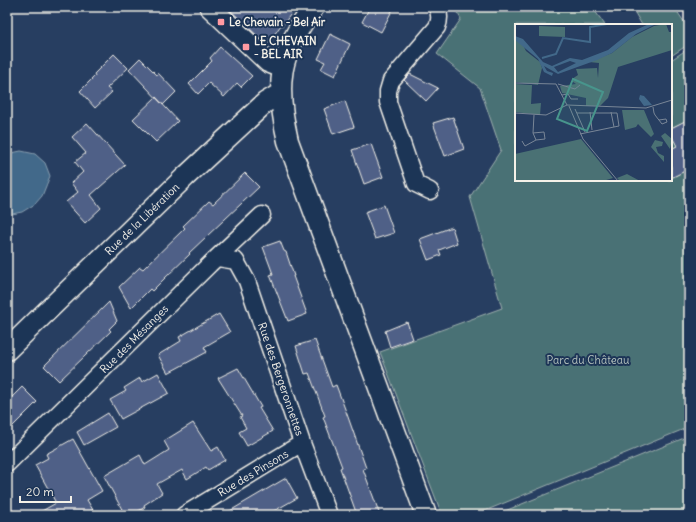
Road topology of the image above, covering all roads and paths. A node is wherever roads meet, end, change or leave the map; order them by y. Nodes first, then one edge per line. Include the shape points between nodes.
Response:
1 (210, 7) edge
2 (314, 7) edge
3 (437, 7) edge
4 (283, 68) junction
5 (281, 93) junction
6 (430, 191) dead end
7 (262, 215) dead end
8 (218, 258) junction
9 (7, 350) edge
10 (302, 443) junction
11 (7, 464) edge
12 (184, 515) edge
13 (329, 515) edge
14 (426, 515) edge

1 - 4 street via 268,62
2 - 4 street via 292,43
3 - 6 street via 437,27 397,72 388,91 388,102 416,184
4 - 5 street
5 - 9 street, Rue de la Libération via 266,102 185,177
5 - 14 street via 288,141
7 - 8 street, Rue des Mésanges
8 - 10 street, Rue des Bergeronnettes via 236,261 247,281
8 - 11 street, Rue des Mésanges
10 - 12 street, Rue des Pinsons
10 - 13 street, Rue des Bergeronnettes

